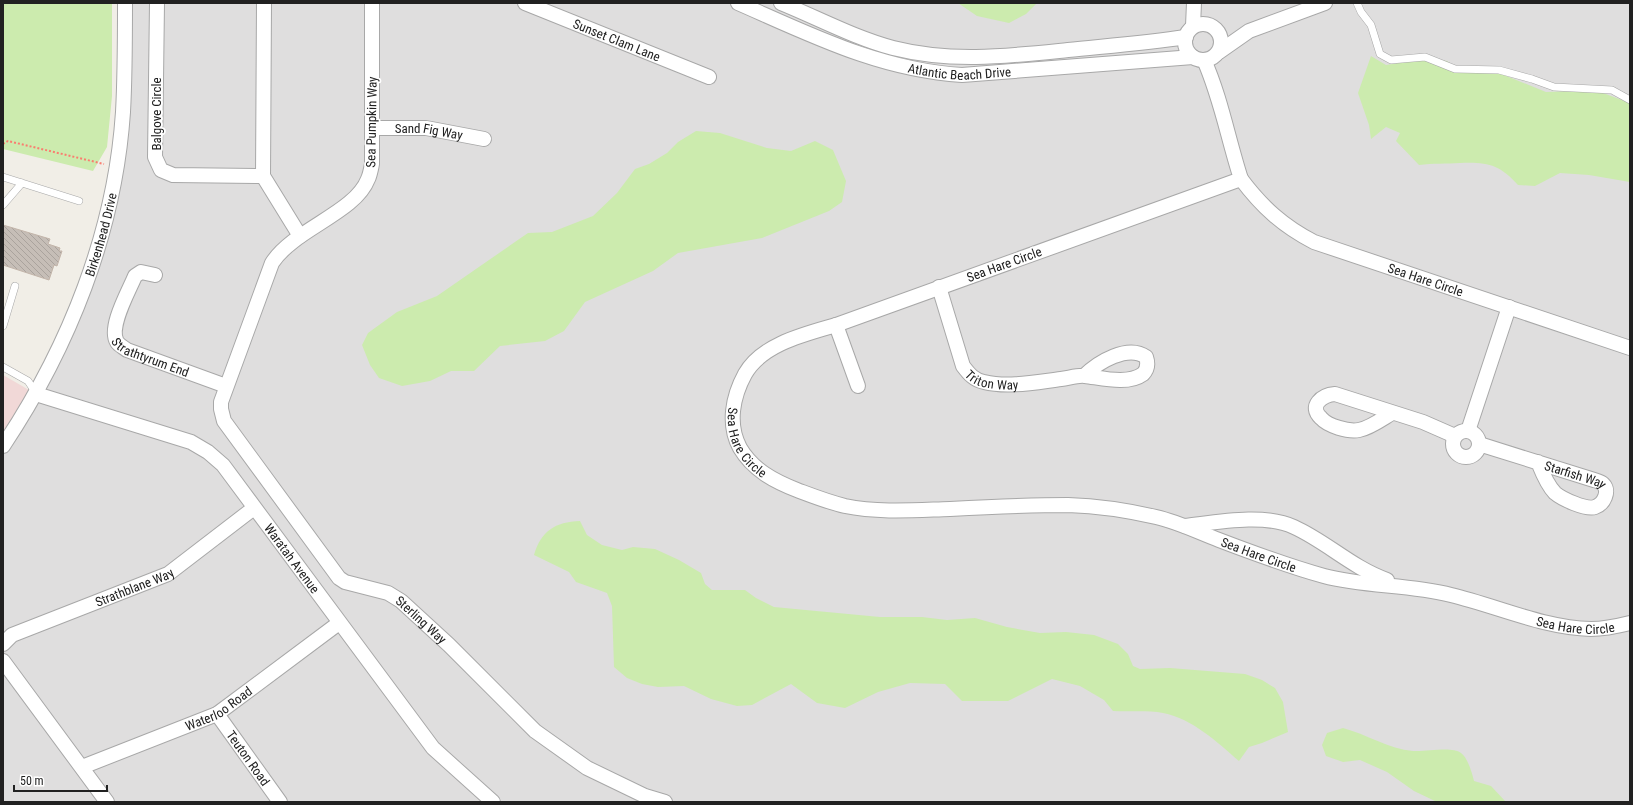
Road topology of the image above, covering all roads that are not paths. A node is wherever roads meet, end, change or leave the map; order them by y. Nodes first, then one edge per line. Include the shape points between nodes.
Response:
1 (125, 3) edge
2 (157, 3) edge
3 (264, 3) edge
4 (372, 3) edge
5 (525, 3) edge
6 (738, 3) edge
7 (781, 3) edge
8 (1196, 3) edge
9 (1325, 3) edge
10 (1357, 3) edge
11 (1194, 29) junction
12 (1218, 30) junction
13 (1249, 31) junction
14 (861, 37) junction
15 (855, 53) junction
16 (1009, 56) junction
17 (1208, 56) junction
18 (1011, 71) junction
19 (709, 77) dead end
20 (1630, 100) edge
21 (372, 128) junction
22 (484, 139) dead end
23 (263, 176) junction
24 (3, 177) edge
25 (1241, 179) junction
26 (22, 183) junction
27 (79, 201) dead end
28 (3, 206) edge
29 (300, 236) junction
30 (155, 275) dead end
31 (15, 286) dead end
32 (939, 287) junction
33 (1509, 307) junction
34 (836, 325) junction
35 (3, 326) edge
36 (1630, 348) edge
37 (3, 366) edge
38 (1084, 376) dead end
39 (226, 386) junction
40 (858, 386) dead end
41 (36, 394) junction
42 (221, 402) joint
43 (1392, 413) junction
44 (1468, 431) junction
45 (1455, 436) junction
46 (1479, 444) junction
47 (3, 446) edge
48 (1538, 462) junction
49 (254, 508) junction
50 (1185, 526) junction
51 (1406, 586) junction
52 (339, 623) junction
53 (1630, 623) edge
54 (3, 644) edge
55 (3, 661) edge
56 (217, 714) junction
57 (82, 767) junction
58 (107, 802) edge
59 (280, 802) edge
60 (493, 802) edge
61 (665, 802) edge

1 - 41 street, Birkenhead Drive via 123,113 116,167 103,228 73,318
2 - 23 street, Balgove Circle via 155,157 161,170 173,175
3 - 23 street
4 - 21 street, Sea Pumpkin Way
5 - 19 street, Sunset Clam Lane
6 - 15 street, Atlantic Beach Drive
7 - 14 street, Atlantic Beach Drive
8 - 11 street
9 - 13 street
10 - 20 lane via 1371,25 1380,54 1391,60 1425,57 1455,68 1499,70 1554,87 1612,90
11 - 12 street via 1208,24
11 - 16 street, Atlantic Beach Drive
11 - 17 street via 1186,48
12 - 13 street
12 - 17 street via 1222,40
13 - 17 street
14 - 15 street
14 - 16 street, Atlantic Beach Drive via 893,48 938,56
15 - 18 street, Atlantic Beach Drive via 896,66 939,74
16 - 18 street
17 - 18 street, Atlantic Beach Drive
17 - 25 street, Sea Hare Circle via 1229,142
21 - 22 street, Sand Fig Way via 426,128
21 - 29 street, Sea Pumpkin Way via 372,164 363,189 352,201
23 - 29 street
24 - 26 lane
25 - 32 street, Sea Hare Circle
25 - 33 street, Sea Hare Circle via 1272,215 1314,242
26 - 27 lane
26 - 28 lane
29 - 39 street, Sea Pumpkin Way via 285,248 272,264
30 - 39 street, Strathtyrum End via 141,272 135,276 115,324 114,333 117,341 127,350
31 - 35 lane
32 - 34 street, Sea Hare Circle
32 - 38 street, Triton Way via 963,366 976,380 1012,384
33 - 36 street, Sea Hare Circle
33 - 44 street
34 - 40 street
34 - 50 street, Sea Hare Circle via 769,350 751,364 738,386 733,402 737,442 745,456 769,478 816,498 860,508 912,511 1090,506 1129,511
37 - 41 lane via 28,381
39 - 42 street, Sea Pumpkin Way
41 - 47 street, Birkenhead Drive
41 - 49 street, Waratah Avenue via 191,442 223,465
42 - 61 street, Sterling Way via 220,409 224,421 339,578 345,582 388,593 401,602 449,645 535,731 581,764 645,796
43 - 43 street via 1335,394 1320,399 1317,407 1321,419 1349,430 1360,430
43 - 45 street via 1423,422
44 - 45 street
44 - 46 street via 1476,436
45 - 46 street via 1452,441 1454,452 1464,458 1474,454
46 - 48 street, Starfish Way
48 - 48 street, Starfish Way via 1603,484 1606,490 1601,504 1588,507 1562,499 1554,492
49 - 52 street, Waratah Avenue
49 - 54 street, Strathblane Way via 168,574 12,635
50 - 51 street, Sea Hare Circle via 1329,577
50 - 51 street, Sea Hare Circle via 1240,521 1278,522 1293,526 1357,567
51 - 53 street, Sea Hare Circle via 1450,594 1546,622 1574,627 1594,629
52 - 56 street, Waterloo Road
52 - 60 street, Waratah Avenue via 433,748
55 - 57 street
56 - 57 street, Waterloo Road
56 - 59 street, Teuton Road
57 - 58 street

